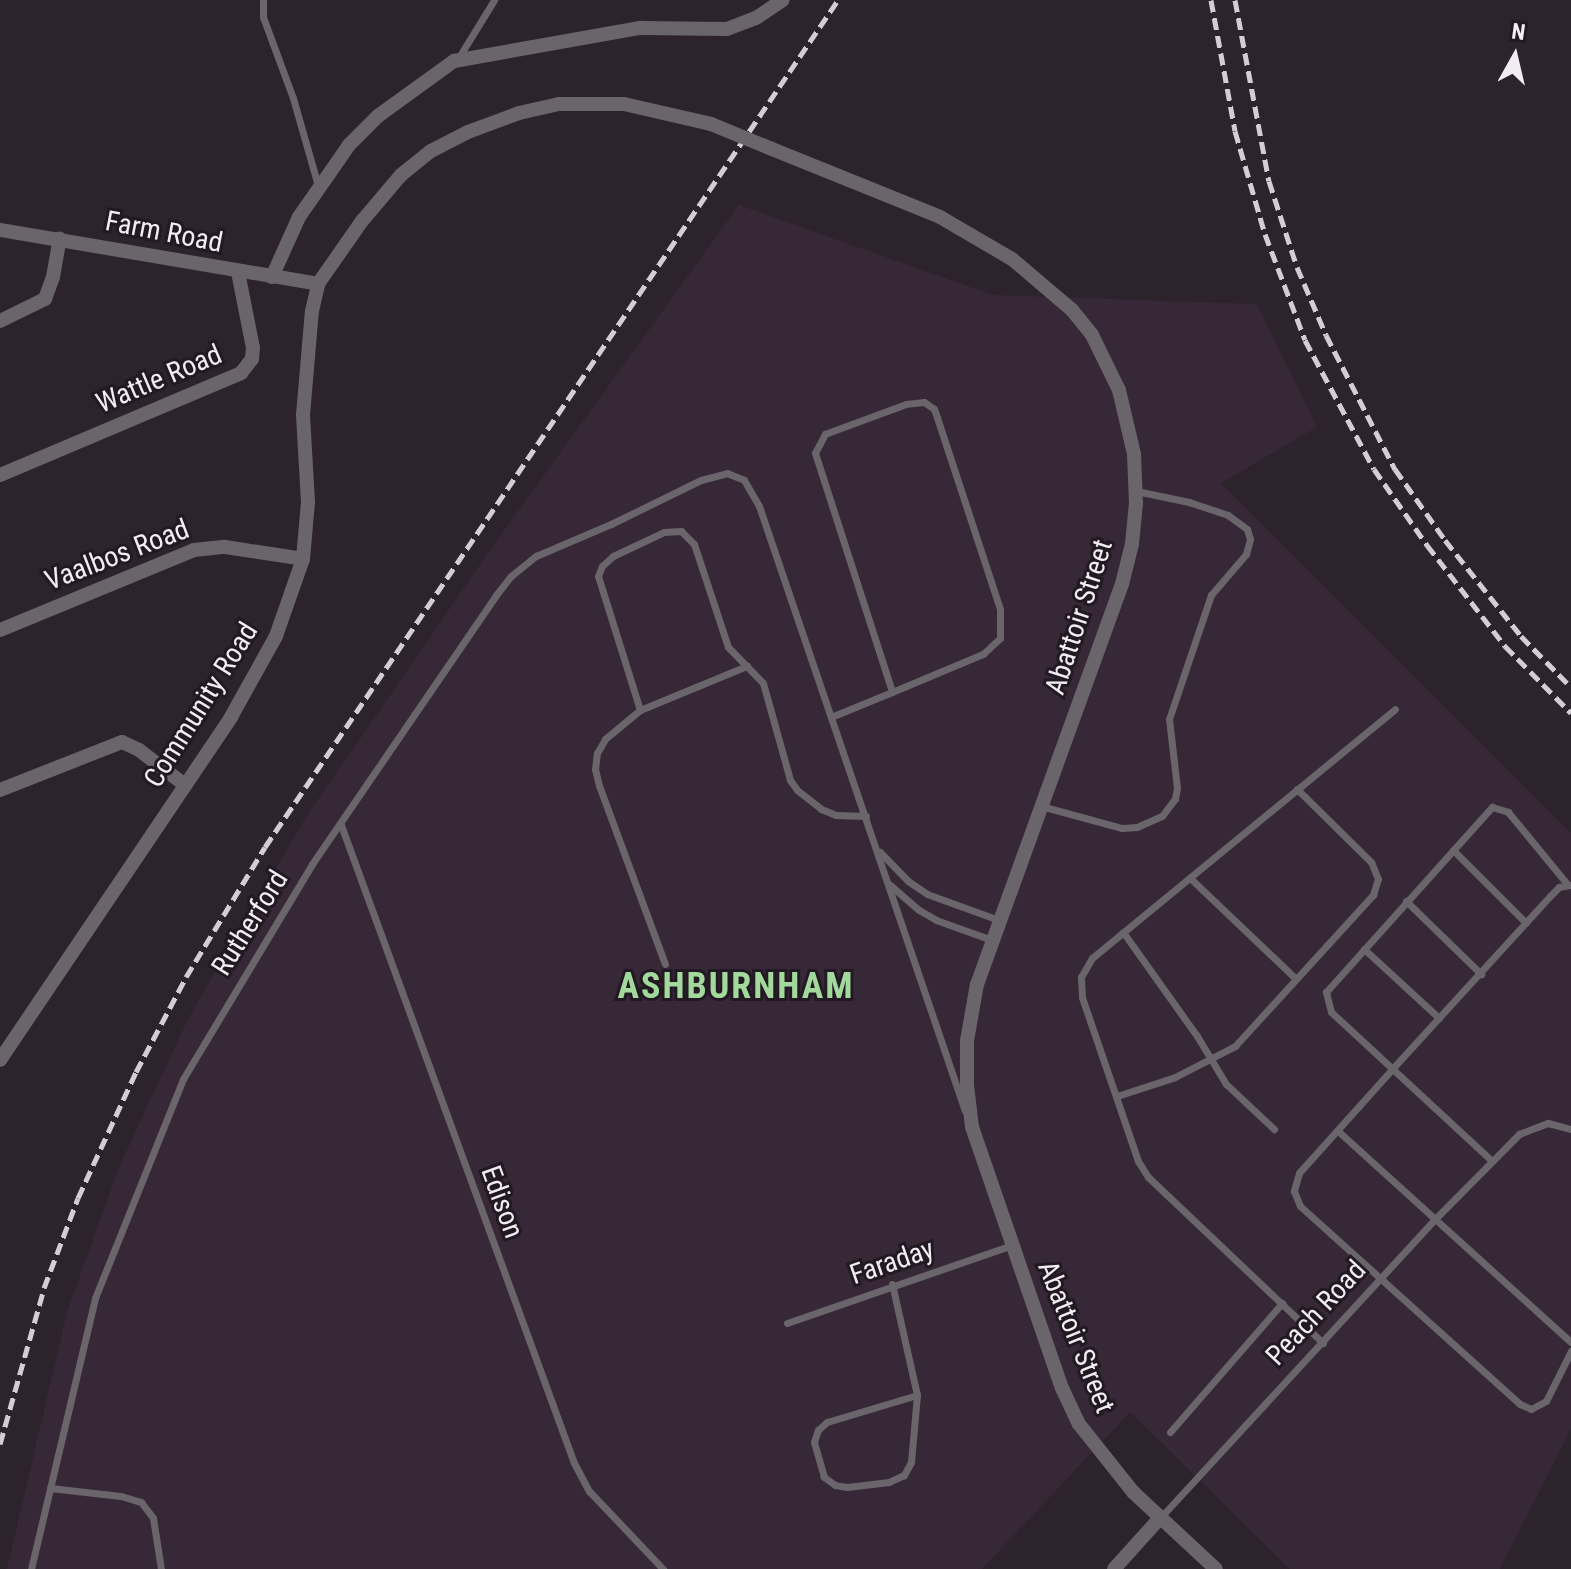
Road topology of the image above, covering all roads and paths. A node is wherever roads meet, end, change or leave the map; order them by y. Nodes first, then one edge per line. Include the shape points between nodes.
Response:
1 (263, 0) edge
2 (494, 0) edge
3 (783, 0) edge
4 (454, 61) junction
5 (318, 186) junction
6 (0, 230) edge
7 (60, 239) junction
8 (238, 272) junction
9 (272, 277) junction
10 (318, 284) junction
11 (0, 321) edge
12 (0, 475) edge
13 (736, 475) joint
14 (1136, 491) junction
15 (303, 559) junction
16 (0, 630) edge
17 (747, 666) junction
18 (892, 692) junction
19 (1395, 709) dead end
20 (640, 710) junction
21 (831, 717) junction
22 (185, 785) junction
23 (1297, 789) junction
24 (0, 790) edge
25 (1041, 806) junction
26 (866, 816) junction
27 (341, 825) junction
28 (878, 850) junction
29 (1453, 850) junction
30 (1190, 878) junction
31 (888, 883) junction
32 (1569, 885) edge
33 (1406, 901) junction
34 (999, 920) junction
35 (1526, 923) junction
36 (1123, 932) junction
37 (992, 940) junction
38 (1364, 949) junction
39 (665, 964) dead end
40 (1481, 974) junction
41 (1295, 978) junction
42 (1439, 1018) junction
43 (0, 1060) edge
44 (1211, 1061) junction
45 (1394, 1067) junction
46 (1117, 1096) junction
47 (972, 1127) junction
48 (1274, 1129) dead end
49 (1571, 1129) edge
50 (1338, 1131) junction
51 (1492, 1161) junction
52 (1435, 1219) junction
53 (1012, 1245) junction
54 (1381, 1281) junction
55 (892, 1284) junction
56 (1282, 1303) junction
57 (787, 1323) dead end
58 (1571, 1342) edge
59 (1323, 1343) junction
60 (1571, 1351) edge
61 (917, 1395) junction
62 (1170, 1432) dead end
63 (50, 1488) junction
64 (1160, 1518) junction
65 (31, 1569) edge
66 (161, 1569) edge
67 (663, 1569) edge
68 (1114, 1569) edge
69 (1216, 1569) edge

1 - 5 lane via 263,17
2 - 4 lane
3 - 4 street via 727,29 640,28
4 - 5 street via 378,116
5 - 9 street
6 - 7 street, Farm Road
7 - 8 street, Farm Road
7 - 11 street via 45,299
8 - 9 street, Farm Road
8 - 12 street, Wattle Road via 253,348 241,373
9 - 10 street, Farm Road
10 - 14 street, Abattoir Street, bridge via 401,175 431,151 519,113 559,104 650,107 711,124 940,217 1048,286 1092,335 1109,366 1130,426
10 - 15 street, Community Road via 303,415 308,502
13 - 21 lane, Abattoir Street via 759,506
13 - 27 lane, Rutherford via 701,480 525,563 480,618
14 - 25 street, Abattoir Street via 1122,584
14 - 25 lane via 1228,515 1247,529 1250,539 1246,554 1211,595 1169,719 1175,799 1162,816 1122,828
15 - 16 street, Vaalbos Road via 225,547 194,550
15 - 22 street, Community Road via 262,667
17 - 20 lane
17 - 20 lane via 728,647 694,544 681,531 664,532 606,560 598,576
17 - 26 lane via 763,683 797,790 836,815
18 - 18 lane via 983,654 994,646 1002,628 937,417 924,402 825,434 815,453
18 - 21 lane
19 - 23 lane
20 - 39 lane via 605,739 595,769
21 - 26 lane, Abattoir Street
22 - 24 street via 122,742
22 - 43 street, Community Road
23 - 30 lane
23 - 41 lane via 1371,862 1378,879 1373,895
25 - 34 street, Abattoir Street
26 - 28 lane, Abattoir Street
27 - 63 lane, Rutherford via 280,914 199,1049 166,1116 95,1298
27 - 67 lane, Edison via 574,1463 589,1491
28 - 31 lane, Abattoir Street
28 - 34 lane, Abattoir Street via 927,894
29 - 32 lane via 1486,811 1502,808
29 - 33 lane
29 - 35 lane
30 - 36 lane
30 - 41 lane
31 - 37 lane via 927,915
31 - 47 lane, Abattoir Street
32 - 35 lane via 1559,887
33 - 38 lane
33 - 40 lane
34 - 37 street, Abattoir Street
35 - 40 lane
36 - 44 lane
36 - 46 lane via 1084,967 1080,986
37 - 47 street, Abattoir Street via 969,1014 966,1065
38 - 42 lane
38 - 45 lane via 1331,983 1327,1005
40 - 42 lane
41 - 44 lane via 1244,1038
42 - 45 lane
44 - 46 lane
44 - 48 lane via 1226,1084
45 - 50 lane
45 - 51 lane
46 - 56 lane via 1148,1177
47 - 53 street, Abattoir Street
49 - 51 lane, Peach Road via 1557,1123 1536,1125
50 - 52 lane
50 - 54 lane via 1299,1173 1296,1198
51 - 52 lane, Peach Road
52 - 54 lane, Peach Road
52 - 58 lane
53 - 55 lane, Faraday
53 - 64 street, Abattoir Street via 1079,1424
54 - 59 lane, Peach Road
54 - 60 lane via 1531,1409 1546,1401
55 - 57 lane, Faraday
55 - 61 lane
56 - 59 lane
56 - 62 lane
59 - 64 lane, Peach Road
61 - 61 lane via 911,1462 904,1475 847,1487 824,1477 814,1442 827,1422
63 - 65 lane, Rutherford
63 - 66 lane via 141,1502 153,1518
64 - 68 street, Peach Road
64 - 69 street, Abattoir Street

